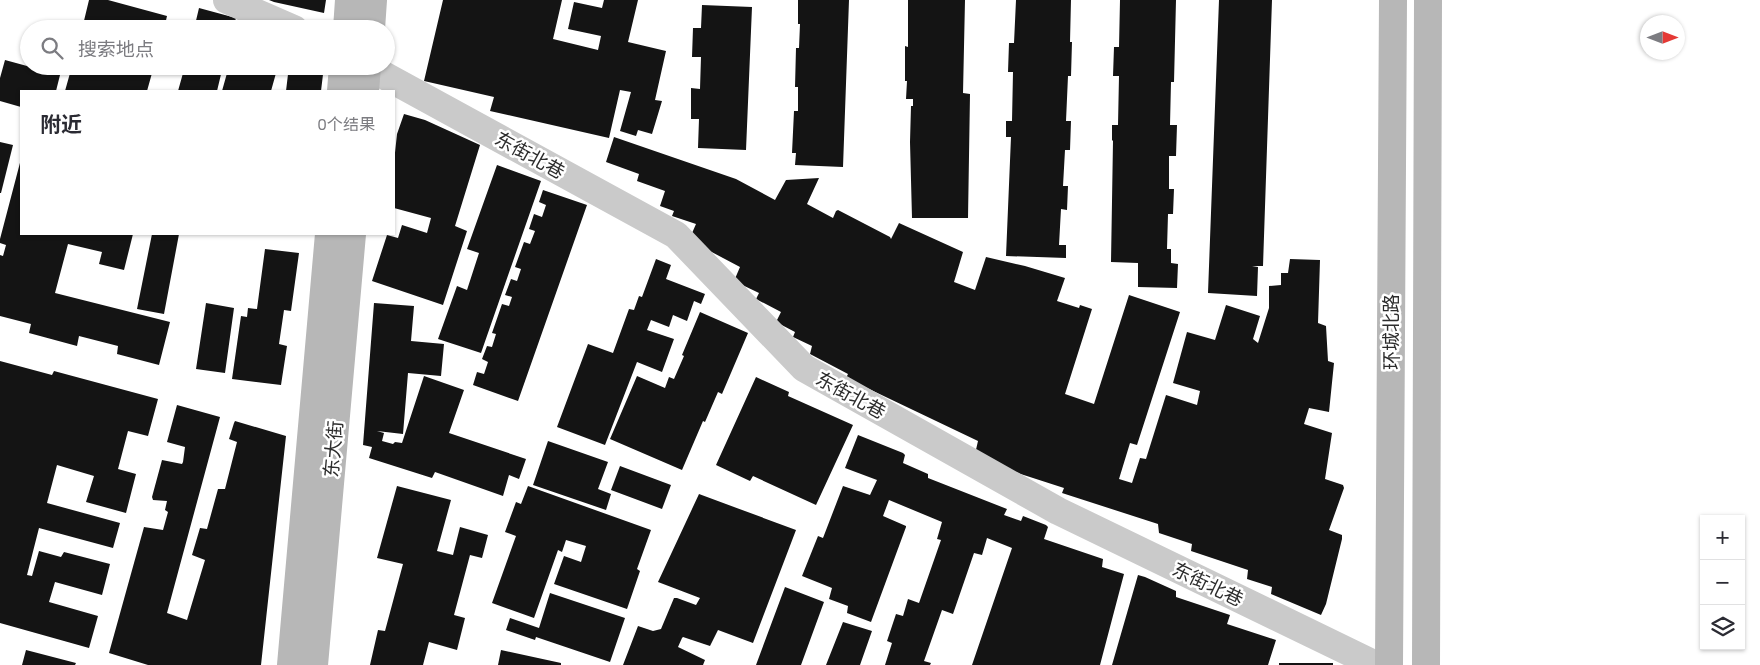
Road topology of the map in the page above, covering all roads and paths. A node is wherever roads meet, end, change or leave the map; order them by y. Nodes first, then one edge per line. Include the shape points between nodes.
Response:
1 (227, 0) edge
2 (349, 0) edge
3 (373, 0) edge
4 (1393, 0) edge
5 (1428, 0) edge
6 (273, 20) edge
7 (348, 20) edge
8 (372, 20) edge
9 (342, 75) edge
10 (366, 75) edge
11 (384, 75) edge
12 (341, 90) edge
13 (365, 90) edge
14 (329, 235) edge
15 (352, 235) edge
16 (291, 665) edge
17 (314, 665) edge
18 (1376, 665) edge
19 (1389, 665) edge
20 (1426, 665) edge

1 - 6 street
2 - 7 main road
3 - 8 main road
4 - 19 main road, 环城北路
5 - 20 main road, 环城北路
9 - 12 main road
10 - 13 main road
11 - 18 street, 东街北巷 via 676,234 804,368 1058,511
14 - 16 main road, 东大街
15 - 17 main road, 东大街

